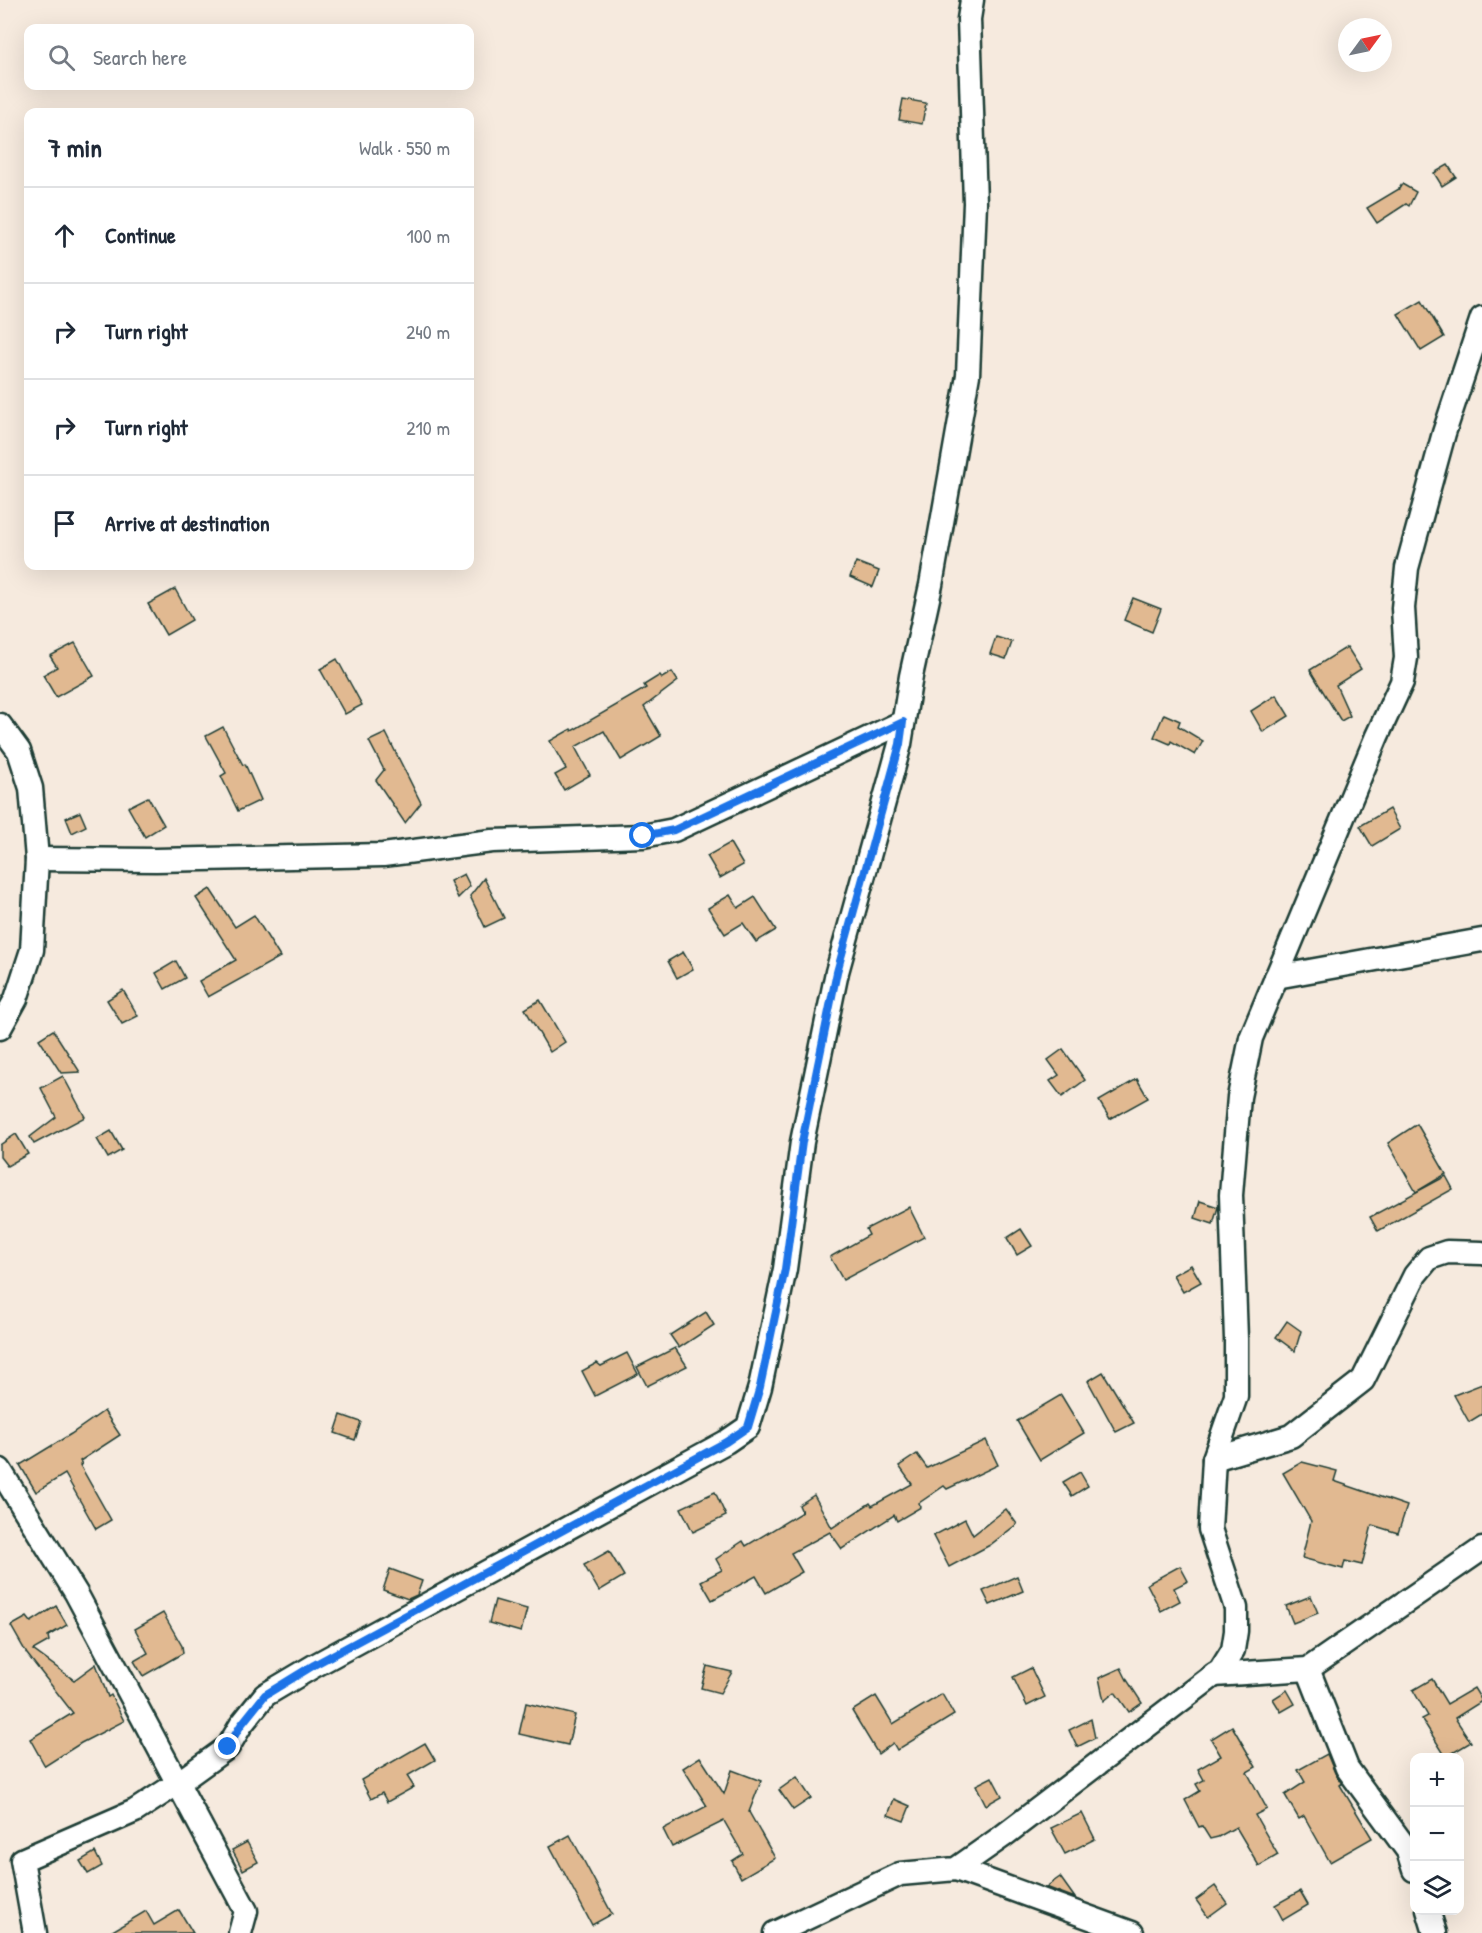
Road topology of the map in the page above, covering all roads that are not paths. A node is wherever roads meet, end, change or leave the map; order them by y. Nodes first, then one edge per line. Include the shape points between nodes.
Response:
1 (972, 0) edge
2 (1482, 318) edge
3 (903, 722) junction
4 (0, 725) edge
5 (37, 859) junction
6 (1482, 940) edge
7 (1276, 977) junction
8 (0, 1028) edge
9 (1482, 1252) edge
10 (1214, 1459) junction
11 (0, 1470) edge
12 (1480, 1556) edge
13 (1308, 1669) junction
14 (1214, 1675) junction
15 (178, 1783) junction
16 (1411, 1861) edge
17 (956, 1869) junction
18 (1429, 1915) edge
19 (35, 1933) edge
20 (240, 1933) edge
21 (775, 1933) edge
22 (1132, 1933) edge
23 (1435, 1933) edge

1 - 3 street via 969,20 975,203 968,375
2 - 7 street via 1444,433 1407,568 1402,682
3 - 5 street via 674,830 643,836 492,841 383,855
3 - 15 street via 837,972 802,1142 785,1269 748,1427 265,1695 228,1747
4 - 5 street via 20,751 31,788
5 - 8 street via 32,950 16,999
6 - 7 street
7 - 10 street via 1251,1038 1239,1097 1231,1195 1236,1396
9 - 10 street via 1447,1252 1429,1258 1415,1275 1363,1380 1291,1436
10 - 14 street via 1210,1529 1236,1608 1233,1650
11 - 15 street via 76,1593
12 - 13 street
13 - 14 street
13 - 16 street via 1347,1768 1408,1851
14 - 17 street
15 - 19 street via 135,1811 22,1860
15 - 20 street via 246,1911
17 - 21 street via 900,1874
17 - 22 street
18 - 23 street

